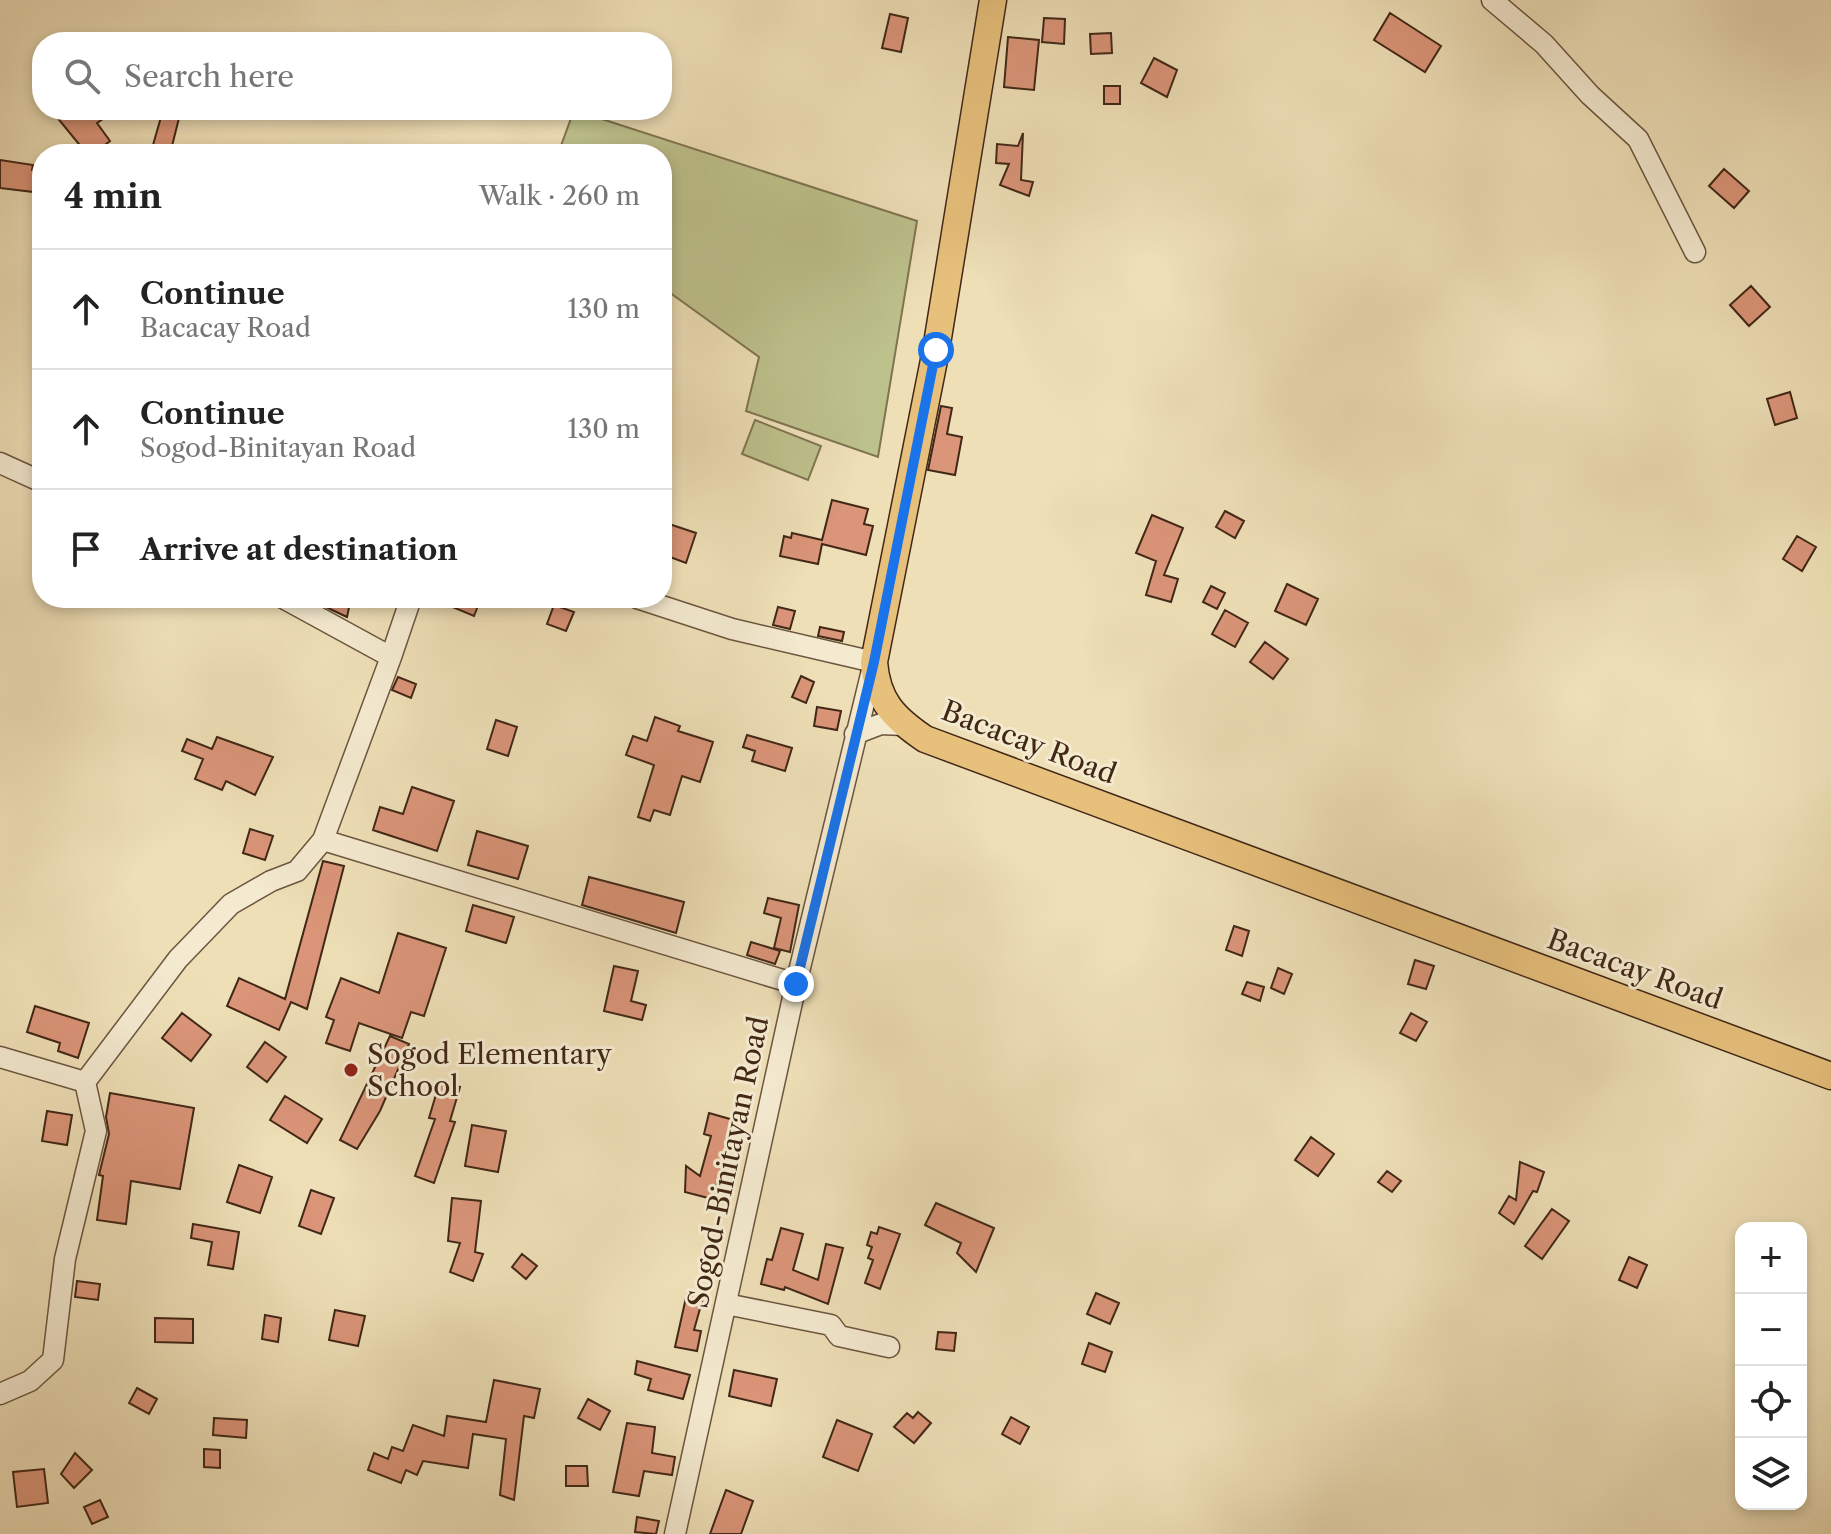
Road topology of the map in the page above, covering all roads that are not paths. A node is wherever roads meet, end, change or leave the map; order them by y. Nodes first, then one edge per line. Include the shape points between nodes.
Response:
1 (993, 0) edge
2 (1492, 0) edge
3 (1695, 252) dead end
4 (0, 463) edge
5 (32, 477) edge
6 (301, 608) edge
7 (408, 608) edge
8 (668, 608) edge
9 (391, 657) junction
10 (874, 662) junction
11 (904, 725) junction
12 (855, 734) junction
13 (323, 840) junction
14 (796, 984) junction
15 (0, 1057) edge
16 (1831, 1076) edge
17 (85, 1082) junction
18 (726, 1304) junction
19 (889, 1347) dead end
20 (0, 1394) edge
21 (675, 1534) edge

1 - 10 main road, Bacacay Road via 936,350
2 - 3 street via 1638,139
4 - 5 street
6 - 9 street
7 - 9 street
8 - 10 street via 732,629
9 - 13 street
10 - 11 main road, Bacacay Road via 879,695
10 - 12 street, Sogod-Binitayan Road
11 - 12 street via 881,724
11 - 16 main road, Bacacay Road via 925,739
12 - 14 street, Sogod-Binitayan Road
13 - 14 street
13 - 17 street via 297,871 231,904 178,959
14 - 18 street, Sogod-Binitayan Road
15 - 17 street
17 - 20 street via 96,1131 65,1259 53,1360 30,1381
18 - 19 street via 831,1325 839,1336
18 - 21 street, Sogod-Binitayan Road

